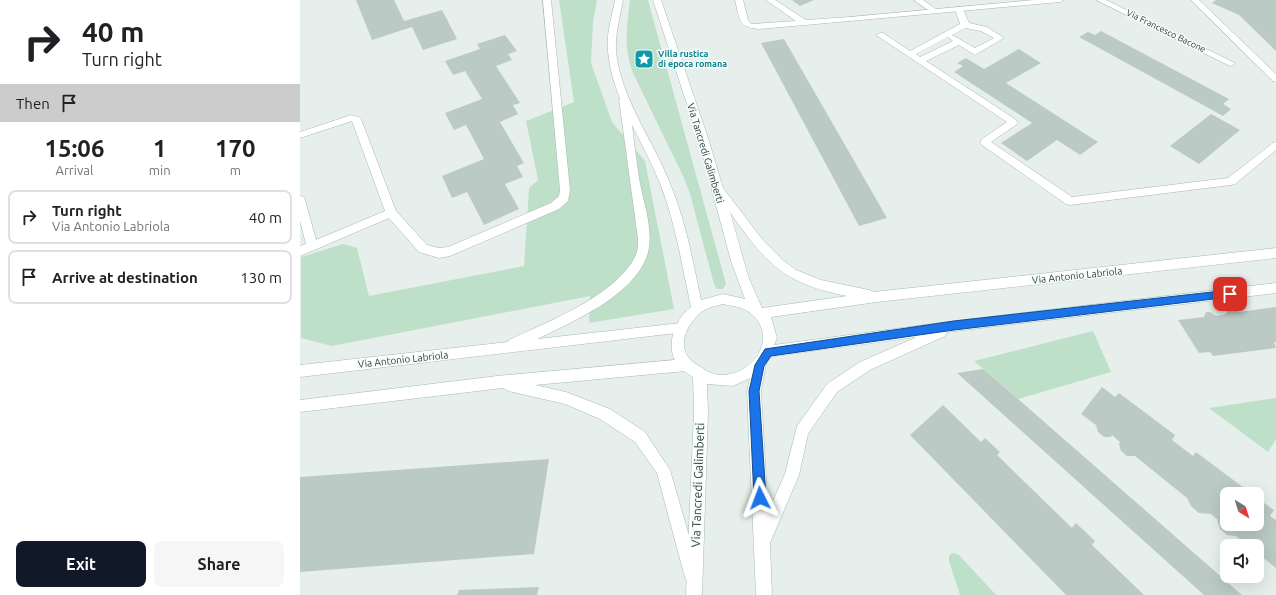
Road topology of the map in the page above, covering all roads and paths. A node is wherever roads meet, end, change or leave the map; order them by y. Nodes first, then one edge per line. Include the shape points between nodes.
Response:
1 (547, 0) edge
2 (619, 0) edge
3 (657, 0) edge
4 (740, 0) edge
5 (770, 0) edge
6 (918, 0) edge
7 (1060, 0) edge
8 (1100, 0) edge
9 (1195, 0) edge
10 (959, 9) junction
11 (935, 11) junction
12 (804, 23) junction
13 (964, 25) junction
14 (880, 34) dead end
15 (948, 34) junction
16 (959, 41) junction
17 (910, 54) junction
18 (920, 61) junction
19 (1231, 63) dead end
20 (1276, 79) edge
21 (624, 99) junction
22 (300, 134) edge
23 (1276, 146) edge
24 (717, 185) junction
25 (300, 200) edge
26 (391, 213) junction
27 (312, 246) junction
28 (300, 251) edge
29 (1276, 253) edge
30 (1276, 288) edge
31 (877, 297) junction
32 (697, 308) junction
33 (758, 309) junction
34 (954, 326) junction
35 (681, 328) junction
36 (507, 348) junction
37 (768, 352) junction
38 (686, 365) junction
39 (760, 365) junction
40 (300, 371) edge
41 (700, 375) junction
42 (497, 382) junction
43 (300, 406) edge
44 (762, 543) junction
45 (694, 589) edge
46 (764, 595) edge

1 - 26 street via 564,198 555,206 450,251 439,253 423,249
2 - 21 street via 612,50 615,73
3 - 24 street, Via Tancredi Galimberti
4 - 12 street via 744,21 749,26
5 - 12 street
6 - 11 street
7 - 10 street
8 - 19 street, Via Francesco Bacone
9 - 20 street
10 - 11 street
10 - 13 street
11 - 12 street
13 - 15 street
13 - 16 street via 984,29 1000,38 975,52
14 - 17 street
15 - 16 street
15 - 17 street
16 - 18 street
17 - 18 street
18 - 23 street via 1012,120 1013,123 985,143 1070,201 1231,181
21 - 32 street via 658,164 667,189
21 - 36 street, Via Antonio Labriola via 645,242 641,258 626,279 591,305
22 - 26 street via 351,118 356,119
24 - 31 street, Via Antonio Labriola via 748,229 784,268 807,280
24 - 33 street, Via Tancredi Galimberti via 743,284
25 - 27 street
26 - 27 street
27 - 28 street
29 - 31 street, Via Antonio Labriola
30 - 34 street
31 - 33 street, Via Antonio Labriola
32 - 33 street via 723,299 740,300
32 - 35 street
33 - 37 street via 769,324 771,337
34 - 37 street
34 - 44 street via 865,366 832,388 802,431 792,474
35 - 36 street, Via Antonio Labriola
35 - 38 street via 678,350
36 - 40 street, Via Antonio Labriola
37 - 39 street
38 - 41 street
38 - 42 street
39 - 41 street via 733,380 717,381
39 - 44 street via 754,391
41 - 45 street, Via Tancredi Galimberti via 701,412
42 - 43 street
42 - 45 street via 566,398 606,414 640,437 663,470
44 - 46 street

